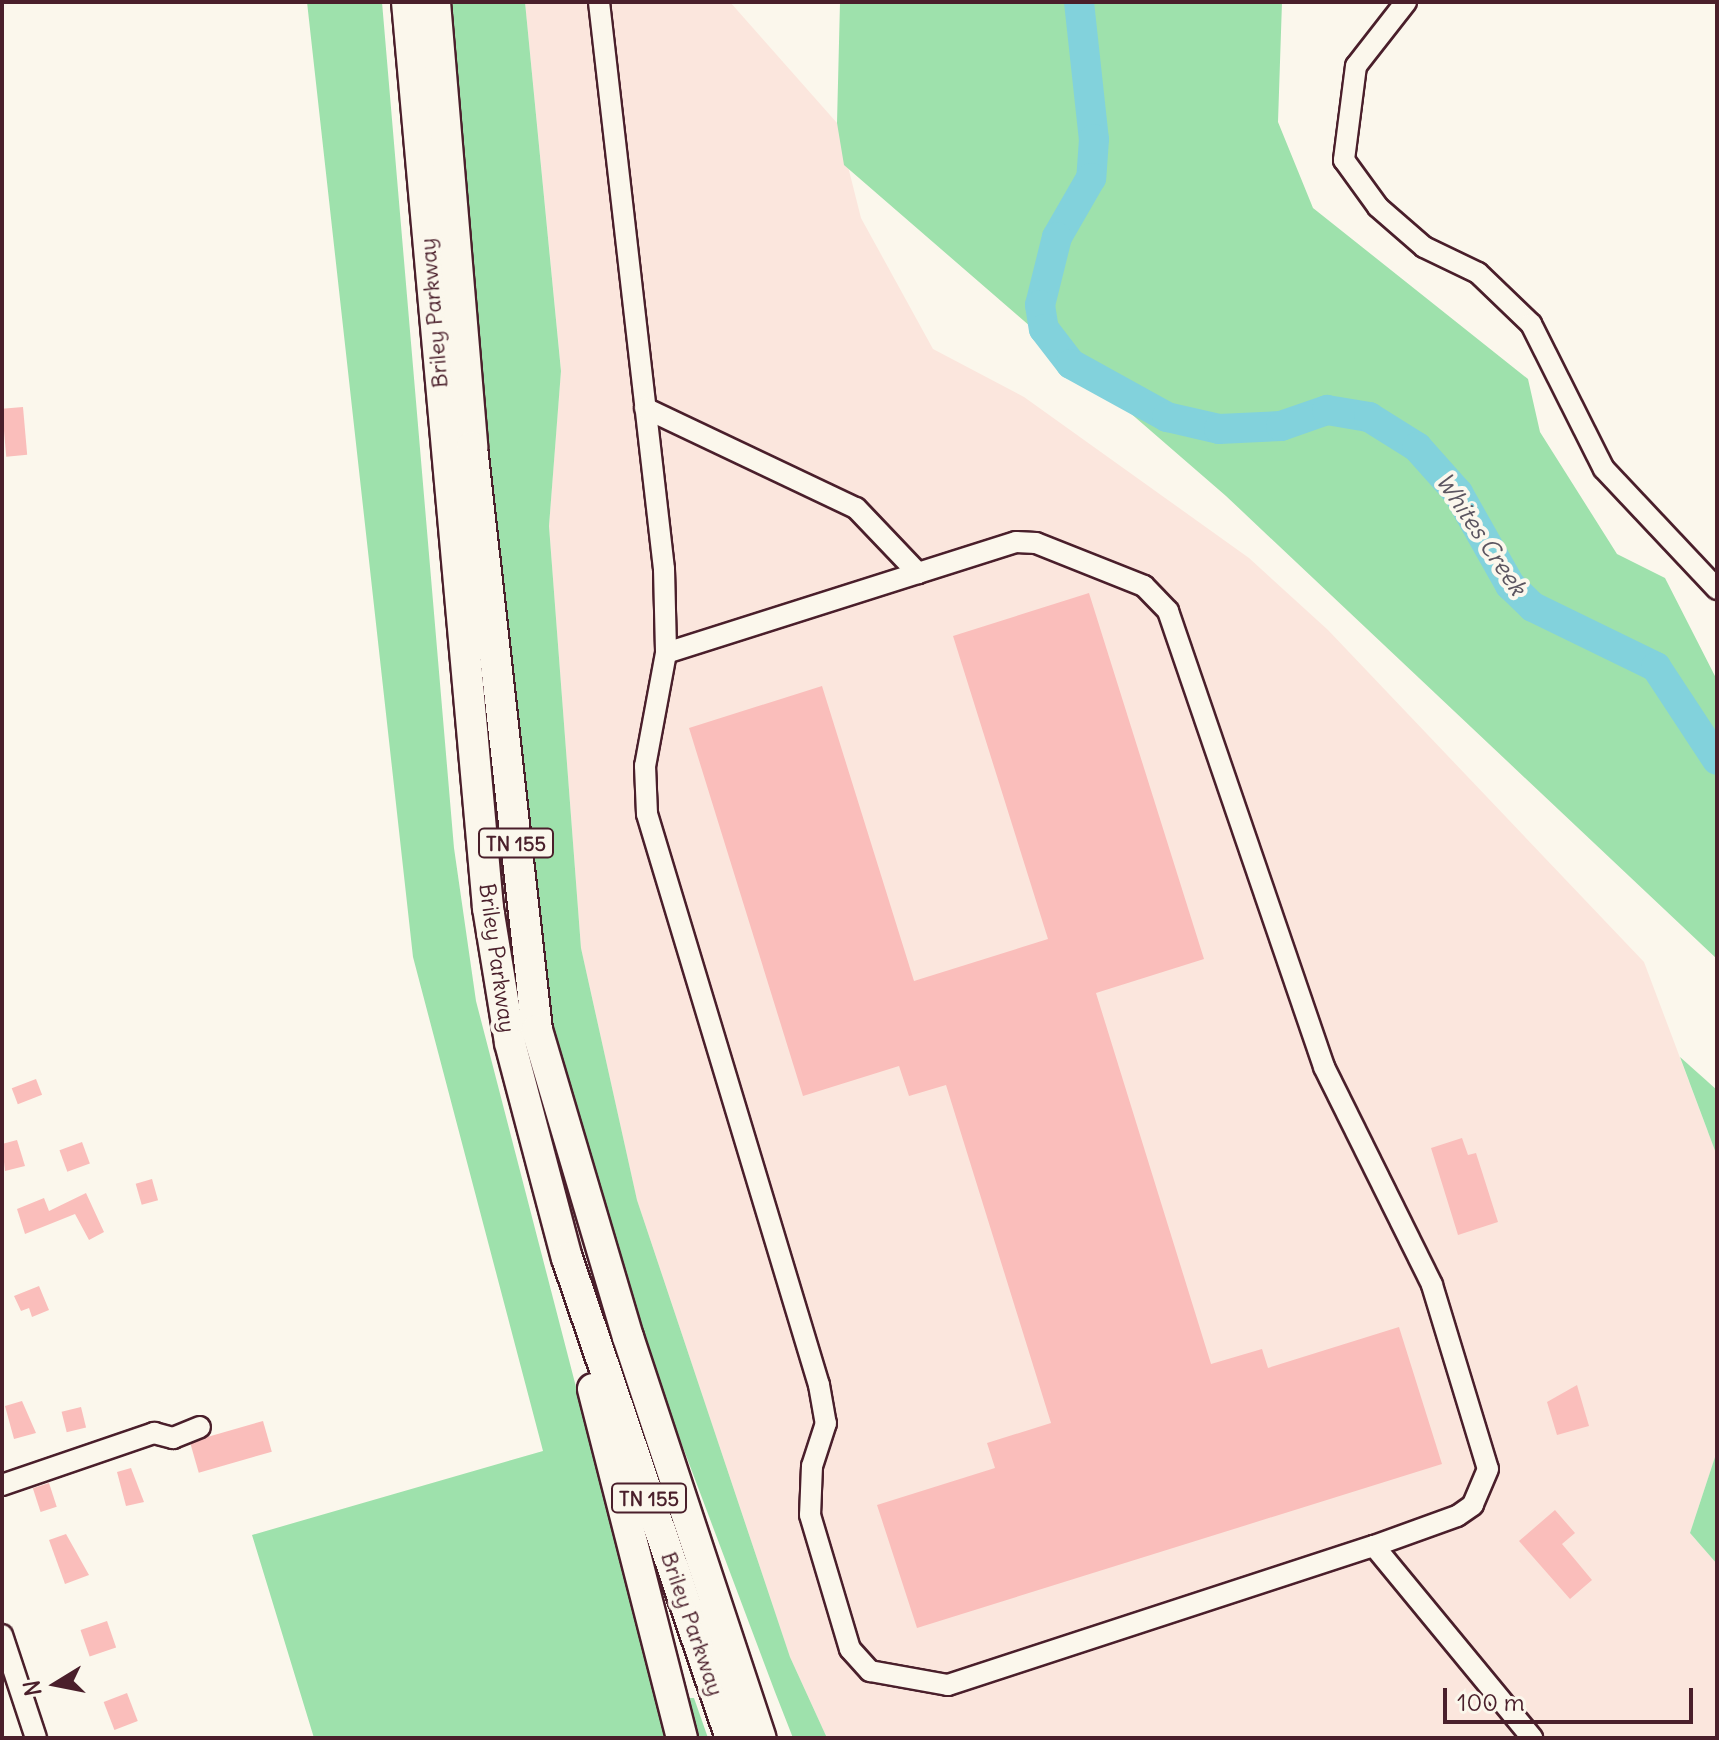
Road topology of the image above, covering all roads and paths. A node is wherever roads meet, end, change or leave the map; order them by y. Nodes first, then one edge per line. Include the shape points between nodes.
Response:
1 (407, 2) edge
2 (435, 2) edge
3 (599, 2) edge
4 (1406, 2) edge
5 (645, 408) junction
6 (918, 573) junction
7 (1717, 589) edge
8 (666, 653) junction
9 (567, 1258) junction
10 (200, 1427) dead end
11 (2, 1485) edge
12 (1374, 1546) junction
13 (2, 1635) edge
14 (734, 1657) junction
15 (36, 1738) edge
16 (682, 1738) edge
17 (731, 1738) edge
18 (761, 1738) edge
19 (774, 1738) edge
20 (1532, 1738) edge

1 - 9 highway, Briley Parkway / TN 155 via 488,908 510,1043
2 - 14 highway, Briley Parkway / TN 155 via 472,447 537,1030
3 - 5 street
4 - 7 street via 1356,66 1344,160 1378,207 1424,247 1478,273 1531,324 1604,469
5 - 6 street via 856,508
5 - 8 street
6 - 8 street
6 - 12 street via 1016,542 1036,543 1144,586 1168,611 1324,1067 1432,1285 1488,1469 1473,1505 1457,1516
8 - 12 street via 645,766 647,814 819,1385 826,1423 812,1466 810,1515 850,1649 870,1671 948,1685
9 - 16 highway via 584,1355
9 - 17 highway, Briley Parkway / TN 155
10 - 11 street via 173,1438 154,1433
12 - 20 street
13 - 15 street
14 - 18 highway, Briley Parkway / TN 155
14 - 19 highway

